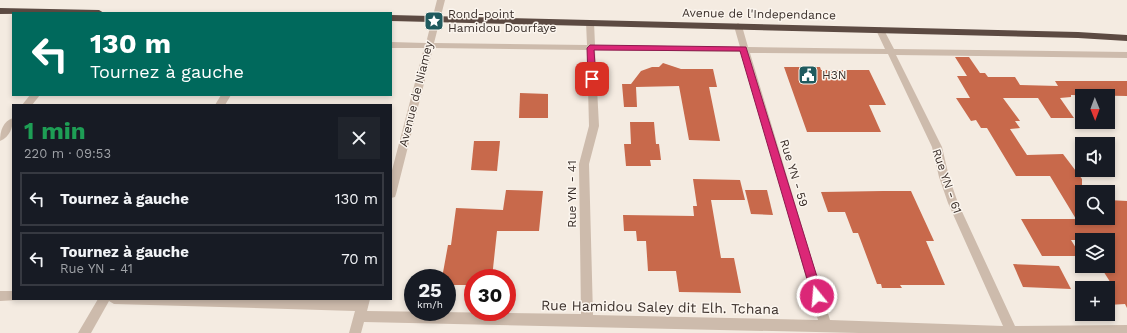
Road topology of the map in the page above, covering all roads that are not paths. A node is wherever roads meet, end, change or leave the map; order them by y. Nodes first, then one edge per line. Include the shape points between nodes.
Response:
1 (441, 0) edge
2 (0, 11) edge
3 (50, 12) edge
4 (392, 18) edge
5 (436, 18) junction
6 (590, 22) junction
7 (738, 26) junction
8 (880, 30) junction
9 (1127, 38) edge
10 (392, 45) edge
11 (429, 46) junction
12 (590, 48) junction
13 (743, 49) junction
14 (891, 52) junction
15 (1127, 55) edge
16 (34, 96) edge
17 (28, 104) edge
18 (12, 122) edge
19 (0, 137) edge
20 (392, 190) edge
21 (0, 296) edge
22 (12, 296) edge
23 (103, 300) edge
24 (145, 300) edge
25 (362, 307) edge
26 (587, 320) junction
27 (826, 326) junction
28 (1127, 331) edge
29 (1012, 332) edge
30 (84, 333) edge
31 (355, 333) edge
32 (976, 333) edge

1 - 5 street, Avenue de Niamey
2 - 3 highway
4 - 5 highway, Avenue de l'Independance
5 - 6 highway, Avenue de l'Independance
5 - 11 street, Avenue de Niamey
6 - 7 highway, Avenue de l'Independance
6 - 12 street, Rue YN - 41
7 - 8 highway, Avenue de l'Independance
7 - 13 street, Rue YN - 59
8 - 9 highway, Avenue de l'Independance
8 - 14 street, Rue YN - 61
10 - 11 street
11 - 12 street
11 - 20 street, Avenue de Niamey
12 - 13 street
12 - 26 street, Rue YN - 41 via 594,126 584,164
13 - 14 street
13 - 27 street, Rue YN - 59
14 - 15 street
14 - 29 street, Rue YN - 61 via 936,147 953,203
16 - 17 street
18 - 19 street
21 - 22 street
23 - 30 street
24 - 25 street, Rue Hamidou Saley dit Elh. Tchana
25 - 26 street, Rue Hamidou Saley dit Elh. Tchana
25 - 31 street
26 - 27 street, Rue Hamidou Saley dit Elh. Tchana
27 - 32 street, Rue Hamidou Saley dit Elh. Tchana
28 - 29 street, Rue Hamidou Saley dit Elh. Tchana
29 - 32 street, Rue Hamidou Saley dit Elh. Tchana

